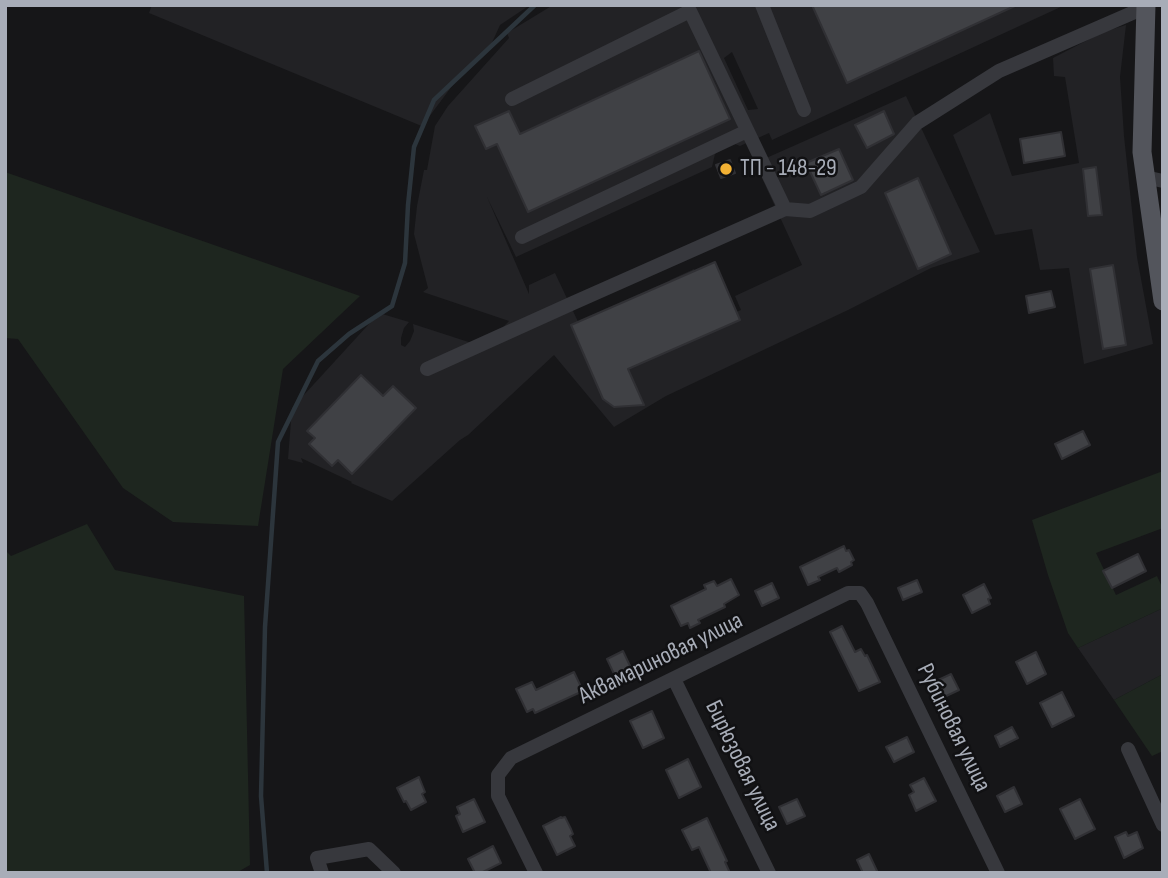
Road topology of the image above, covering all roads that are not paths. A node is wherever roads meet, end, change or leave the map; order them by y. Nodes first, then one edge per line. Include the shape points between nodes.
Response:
1 (762, 5) edge
2 (1146, 6) edge
3 (512, 99) dead end
4 (804, 110) dead end
5 (747, 131) junction
6 (1154, 179) edge
7 (785, 209) junction
8 (522, 237) dead end
9 (1163, 301) edge
10 (428, 369) dead end
11 (867, 603) joint
12 (674, 678) junction
13 (1128, 749) dead end
14 (1163, 825) edge
15 (320, 866) edge
16 (394, 873) edge
17 (536, 873) edge
18 (769, 873) edge
19 (998, 873) edge

1 - 4 street
2 - 6 main road via 1142,152
2 - 7 street via 999,71 918,123 861,187 810,211
3 - 5 street via 691,11
5 - 7 street
5 - 8 street
6 - 9 main road
7 - 10 street
11 - 12 street, Аквамариновая улица via 860,593 848,593
11 - 19 street, Рубиновая улица
12 - 17 street, Аквамариновая улица via 511,758 498,775 498,796
12 - 18 street, Бирюзовая улица
13 - 14 street
15 - 16 street via 369,849

